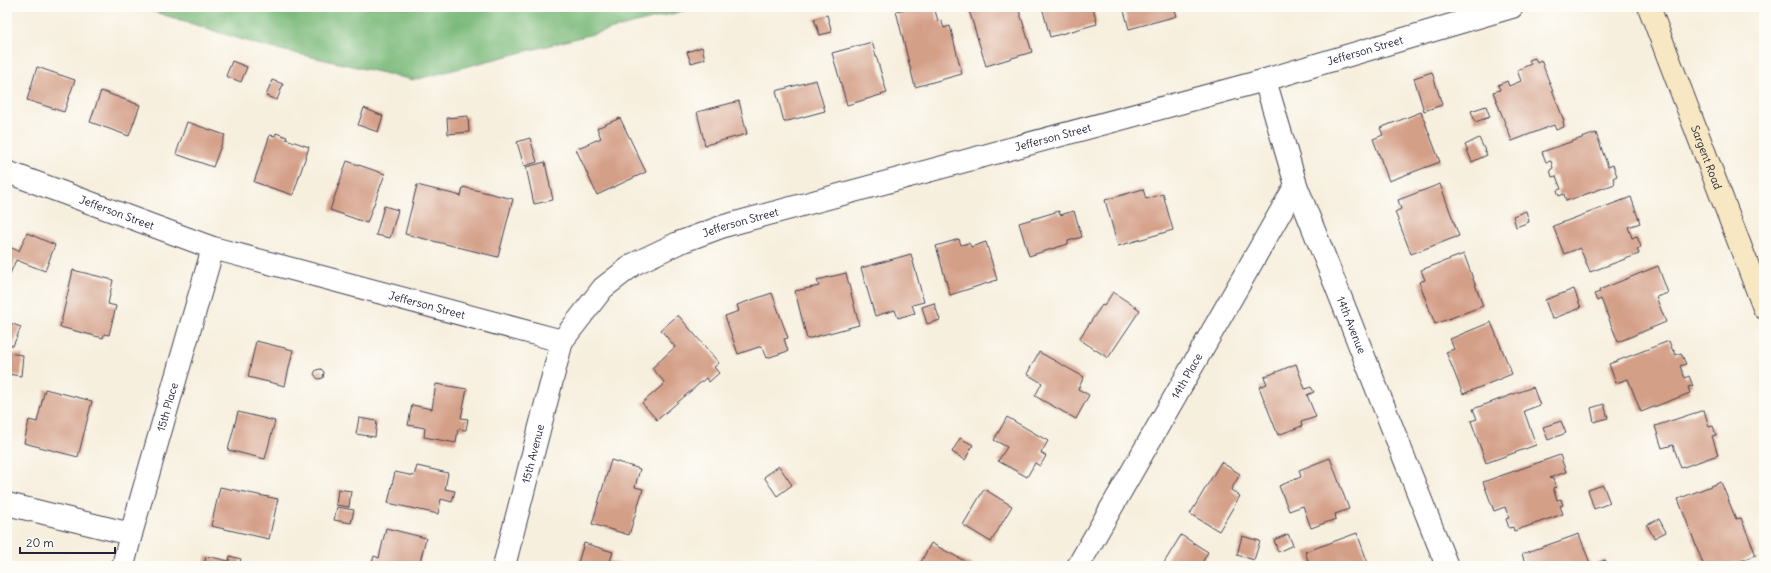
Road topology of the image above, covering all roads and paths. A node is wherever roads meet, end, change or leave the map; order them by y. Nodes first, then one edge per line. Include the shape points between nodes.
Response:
1 (1512, 7) edge
2 (1649, 7) edge
3 (1265, 80) junction
4 (7, 172) edge
5 (1296, 185) junction
6 (213, 248) junction
7 (1764, 308) edge
8 (562, 341) junction
9 (7, 504) edge
10 (131, 534) junction
11 (123, 566) edge
12 (504, 566) edge
13 (1078, 566) edge
14 (1447, 566) edge

1 - 3 street, Jefferson Street
2 - 7 main road, Sargent Road
3 - 5 street, 14th Avenue
3 - 8 street, Jefferson Street via 724,226 678,243 634,264 603,288
4 - 6 street, Jefferson Street
5 - 13 street, 14th Place
5 - 14 street, 14th Avenue
6 - 8 street, Jefferson Street
6 - 10 street, 15th Place
8 - 12 street, 15th Avenue
9 - 10 street
10 - 11 street, 15th Place

